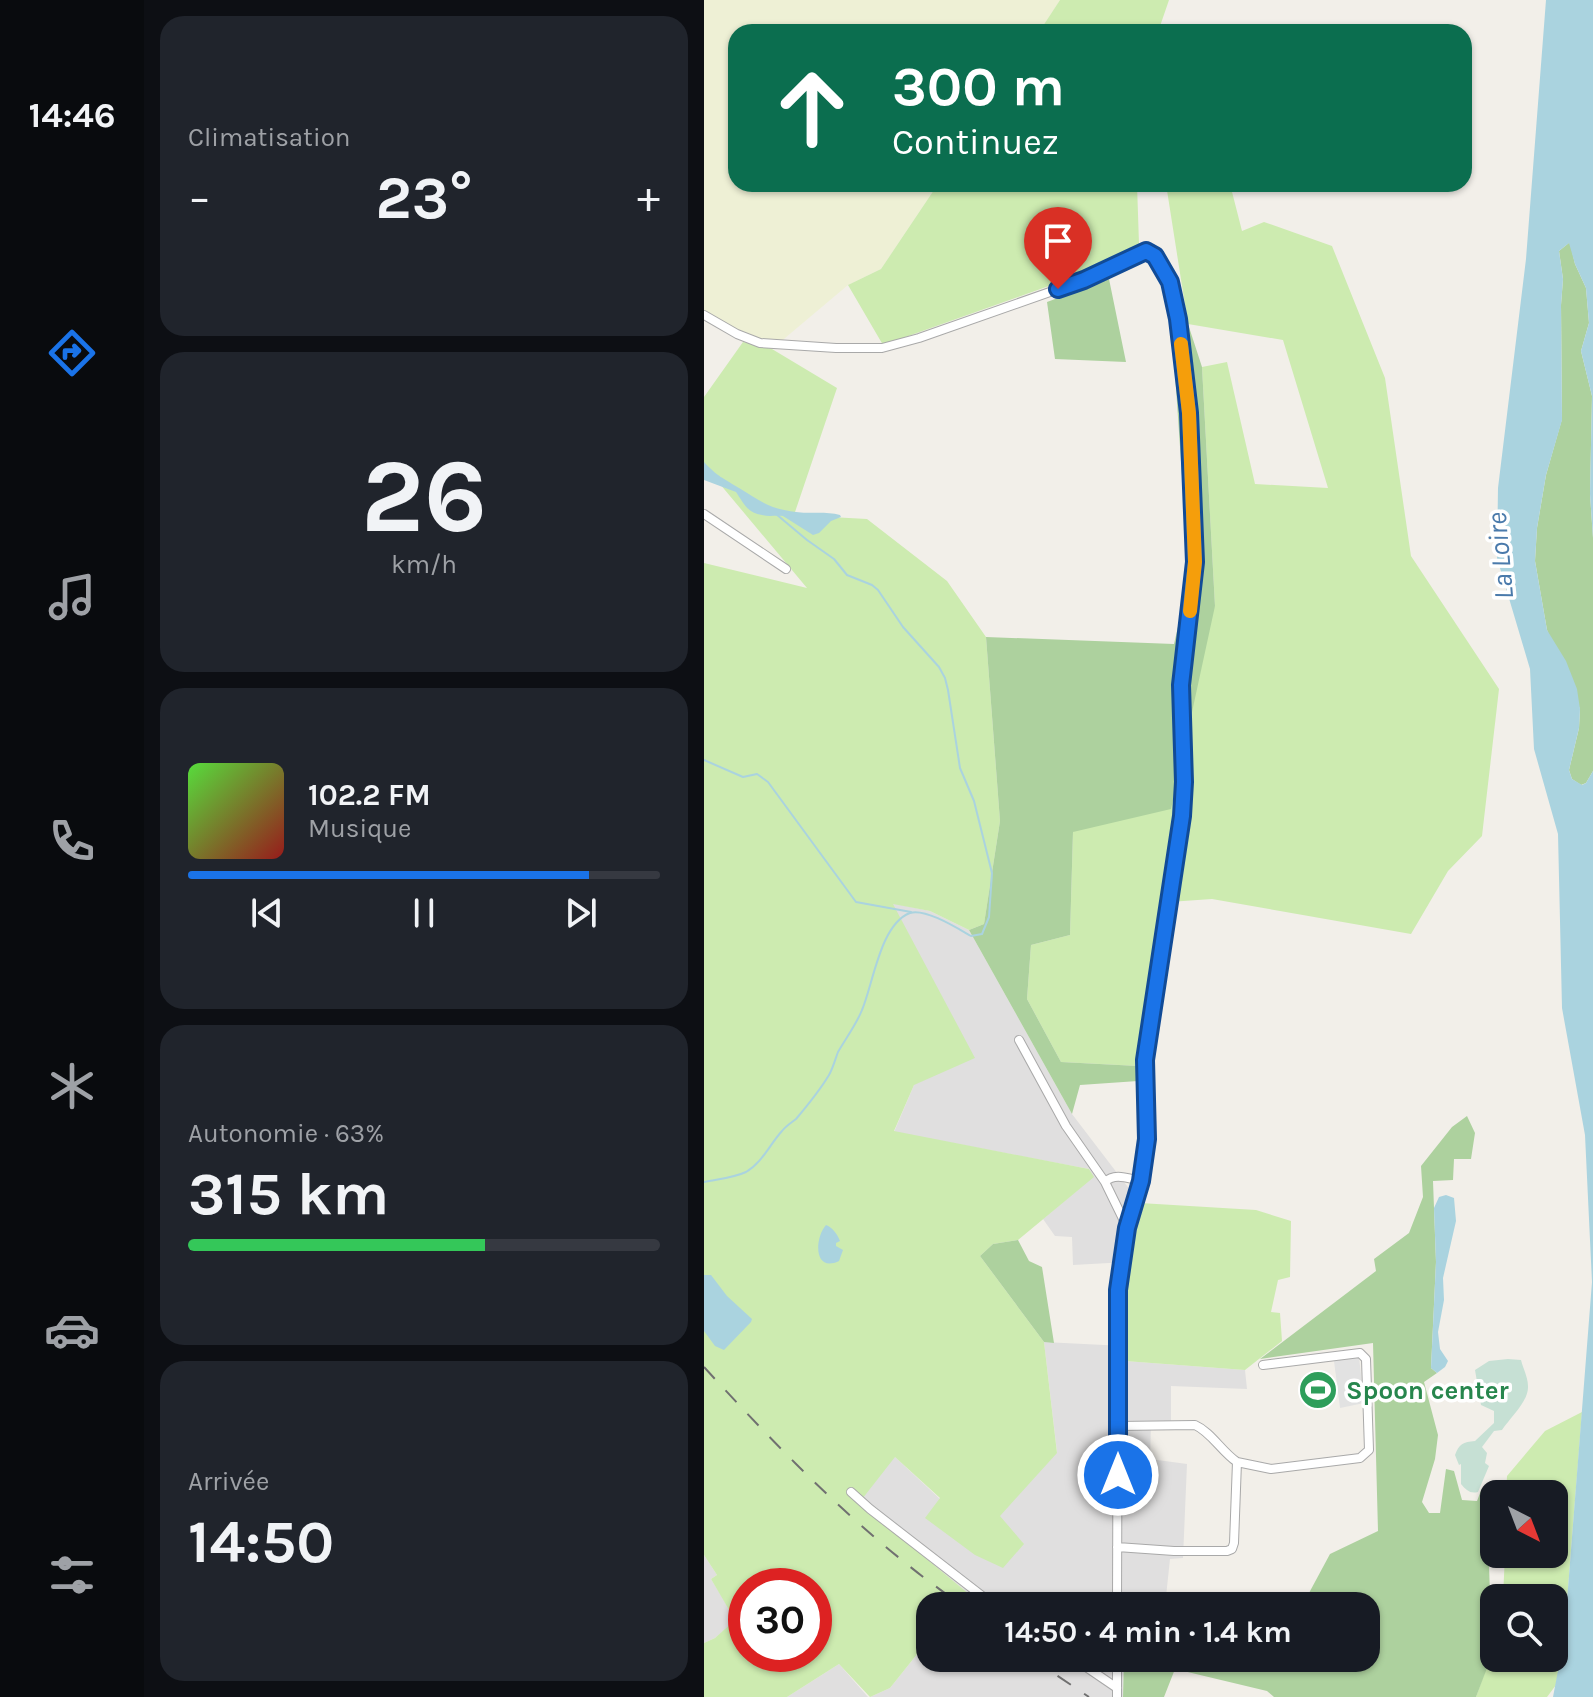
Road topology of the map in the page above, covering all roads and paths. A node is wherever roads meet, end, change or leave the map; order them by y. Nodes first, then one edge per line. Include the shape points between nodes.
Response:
1 (704, 315) edge
2 (704, 514) edge
3 (786, 569) dead end
4 (1019, 1040) dead end
5 (1141, 1181) junction
6 (1105, 1182) junction
7 (1127, 1228) junction
8 (1263, 1365) dead end
9 (1118, 1426) junction
10 (1237, 1462) junction
11 (851, 1492) dead end
12 (1117, 1547) junction
13 (974, 1592) edge
14 (1117, 1592) edge
15 (1091, 1672) edge
16 (1117, 1692) edge

1 - 5 street via 760,343 882,348 1084,280 1146,251 1155,256 1170,282 1189,413 1195,562 1181,685 1182,816 1145,1060 1147,1139
2 - 3 street
4 - 6 street via 1066,1126
5 - 6 street via 1116,1176
5 - 7 street
6 - 7 street
7 - 9 street via 1118,1290
8 - 10 street via 1364,1355 1369,1450 1360,1458 1285,1468
9 - 10 street via 1195,1425
9 - 12 street
10 - 12 street via 1232,1549
11 - 13 street
12 - 14 street
15 - 16 street

